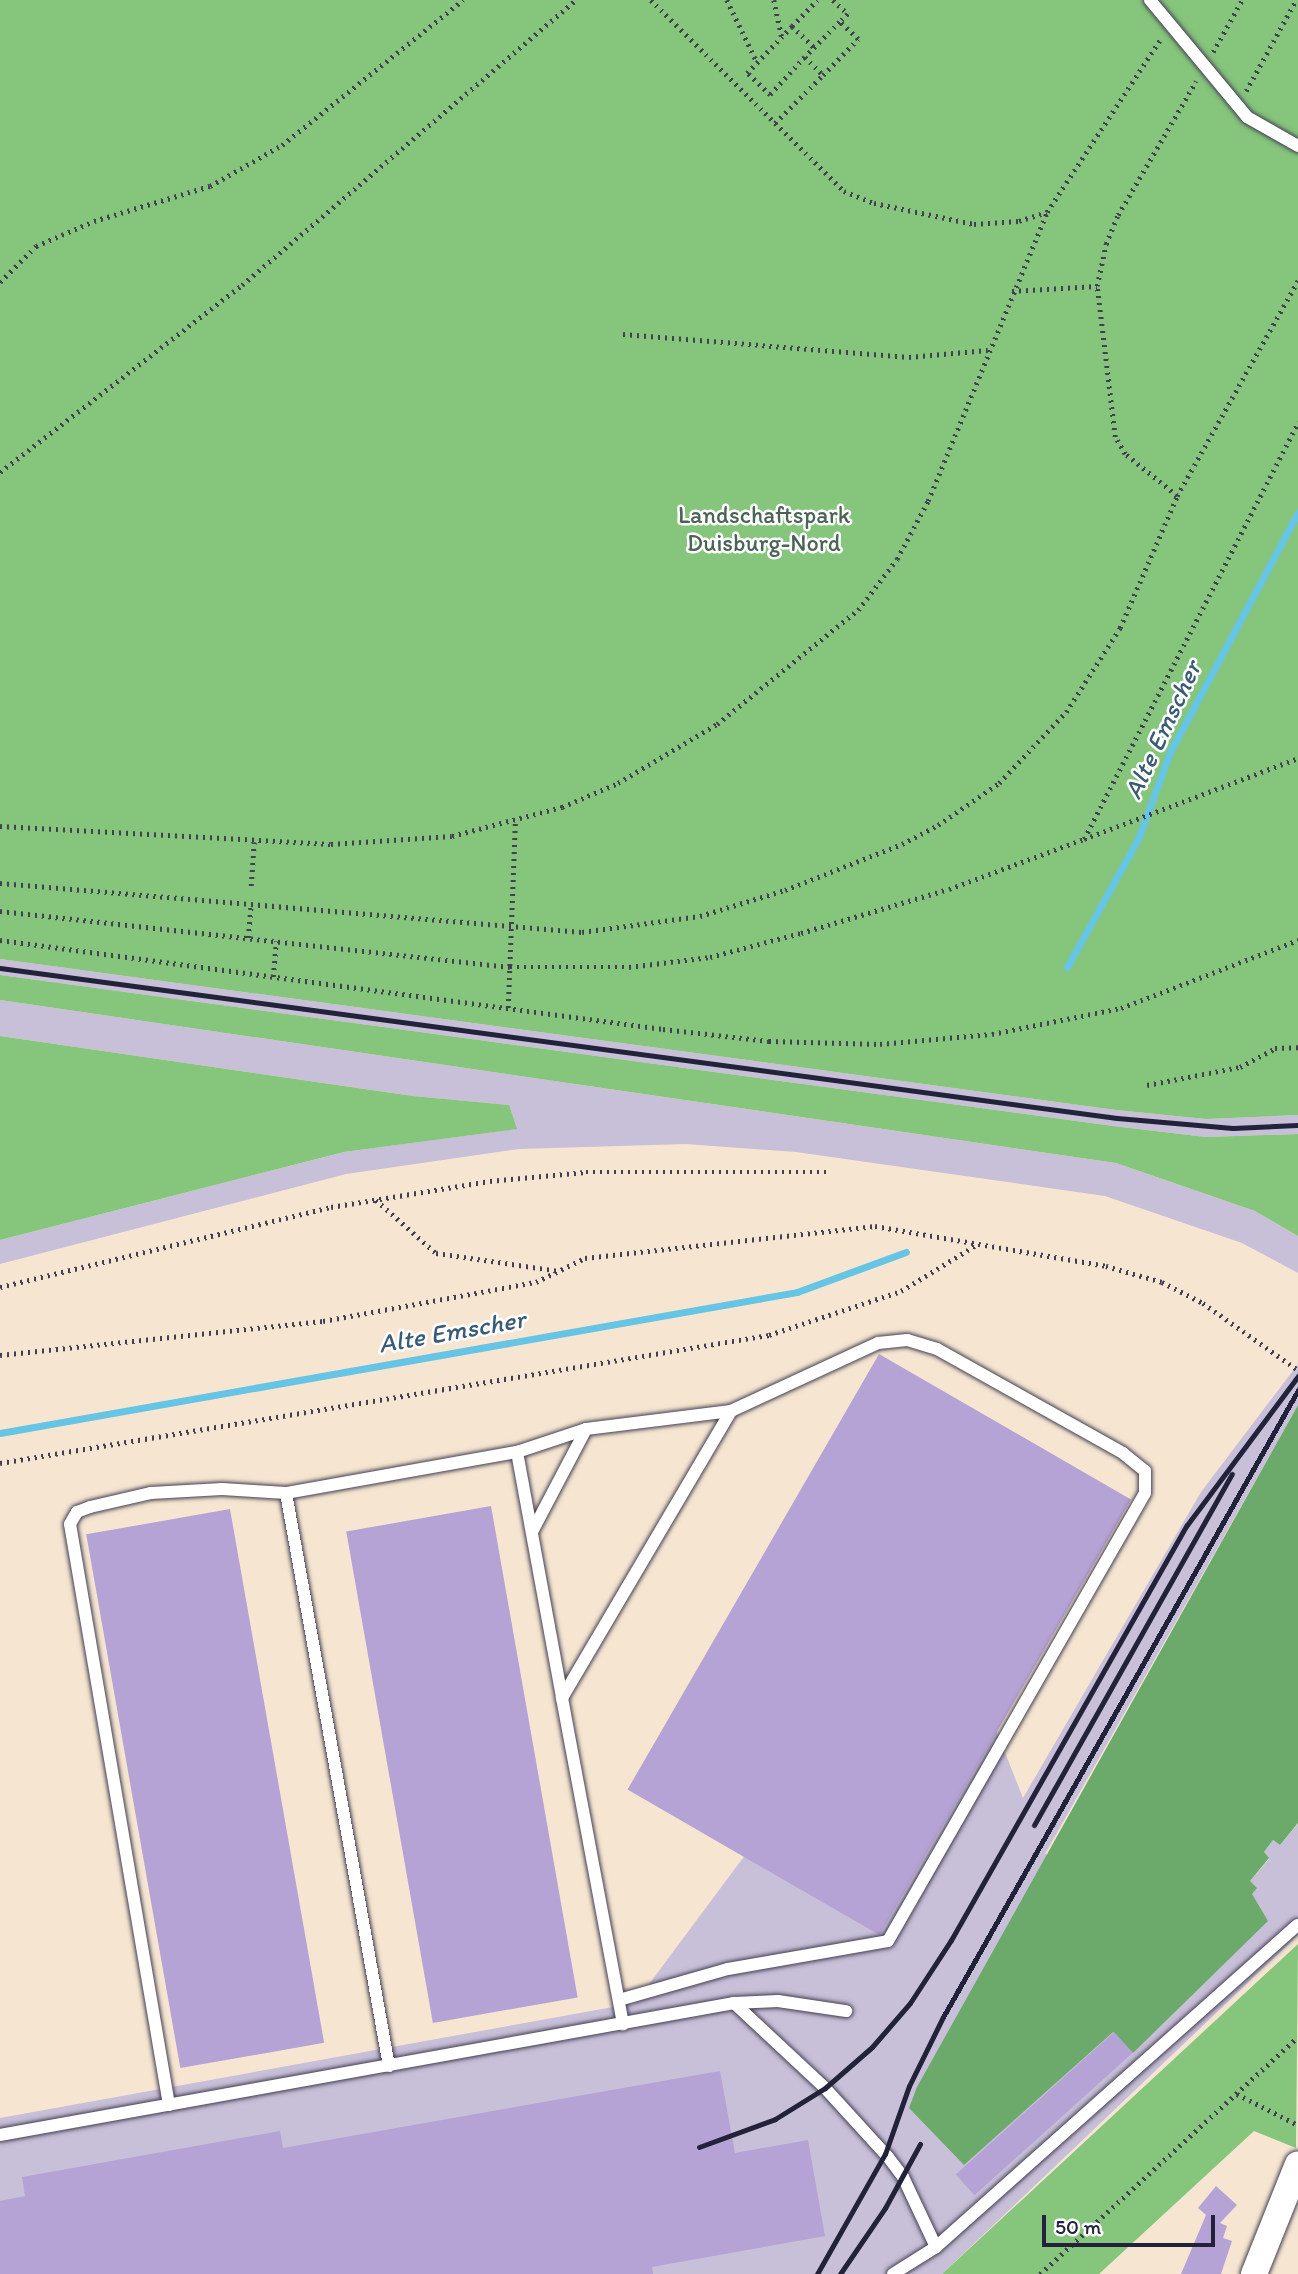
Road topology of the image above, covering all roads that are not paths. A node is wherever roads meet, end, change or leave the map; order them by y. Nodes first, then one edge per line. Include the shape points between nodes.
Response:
1 (1150, 0) edge
2 (1298, 146) edge
3 (731, 1411) junction
4 (586, 1429) junction
5 (517, 1452) junction
6 (286, 1493) junction
7 (532, 1532) junction
8 (562, 1698) junction
9 (1298, 1925) edge
10 (619, 2000) junction
11 (734, 2003) junction
12 (846, 2011) dead end
13 (623, 2024) junction
14 (389, 2066) junction
15 (169, 2105) junction
16 (0, 2135) edge
17 (1298, 2164) edge
18 (936, 2247) junction
19 (893, 2274) edge
20 (1254, 2274) edge

1 - 2 lane via 1237,107
3 - 4 lane
3 - 8 lane
3 - 10 lane via 878,1343 907,1340 937,1349 1123,1452 1144,1471 1146,1493 888,1941 727,1969
4 - 5 lane
4 - 7 lane
5 - 6 lane
5 - 7 lane
6 - 14 lane
6 - 15 lane via 222,1489 151,1493 90,1507 77,1512 70,1524
7 - 8 lane
8 - 10 lane
9 - 18 lane
10 - 13 lane
11 - 12 lane via 778,2001
11 - 13 lane
11 - 18 lane via 863,2127 903,2177
13 - 14 lane
14 - 15 lane
15 - 16 lane
17 - 20 street
18 - 19 lane

